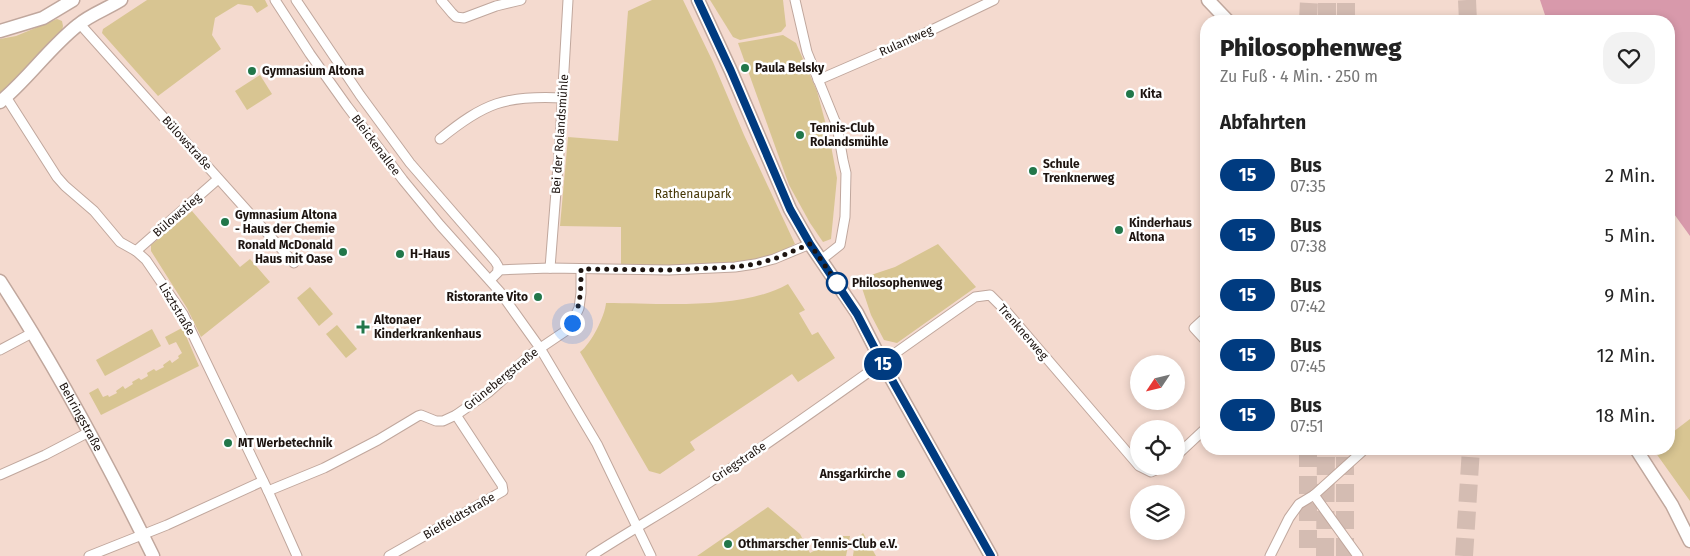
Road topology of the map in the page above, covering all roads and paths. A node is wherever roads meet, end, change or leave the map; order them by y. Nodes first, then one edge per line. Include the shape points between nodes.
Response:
1 (122, 0) edge
2 (276, 0) edge
3 (296, 0) edge
4 (441, 0) edge
5 (521, 0) edge
6 (568, 0) edge
7 (698, 0) edge
8 (795, 0) edge
9 (994, 0) edge
10 (1208, 0) edge
11 (66, 2) edge
12 (1222, 15) edge
13 (80, 23) junction
14 (0, 31) edge
15 (818, 80) junction
16 (563, 98) junction
17 (3, 99) edge
18 (440, 139) dead end
19 (218, 179) junction
20 (810, 244) junction
21 (136, 251) junction
22 (821, 260) junction
23 (294, 263) dead end
24 (550, 268) junction
25 (581, 269) junction
26 (498, 270) junction
27 (490, 280) junction
28 (0, 282) edge
29 (1200, 322) edge
30 (32, 333) junction
31 (1200, 334) edge
32 (540, 348) junction
33 (0, 350) edge
34 (882, 362) junction
35 (456, 415) junction
36 (89, 432) junction
37 (1200, 434) edge
38 (1185, 448) edge
39 (1357, 455) edge
40 (1640, 455) edge
41 (1130, 456) edge
42 (0, 475) edge
43 (263, 481) junction
44 (268, 491) junction
45 (1314, 495) junction
46 (637, 527) junction
47 (142, 534) junction
48 (1690, 540) edge
49 (89, 556) edge
50 (153, 556) edge
51 (297, 556) edge
52 (389, 556) edge
53 (591, 556) edge
54 (651, 556) edge
55 (991, 556) edge
56 (1270, 556) edge
57 (1358, 556) edge

1 - 13 main road
2 - 27 street, Bleickenallee via 342,98 405,183
3 - 26 street, Bleickenallee via 410,163 486,249
4 - 5 street via 452,13 464,18
6 - 16 street, Bei der Rolandsmühle
7 - 20 main road via 790,209
8 - 15 street via 804,44
9 - 15 street, Rulantweg
10 - 12 main road
11 - 13 main road
11 - 14 main road via 43,18
13 - 17 main road
13 - 19 street, Bülowstraße
15 - 22 street via 837,126 846,173 845,218 840,245
16 - 18 street via 517,98 496,104 474,113
16 - 24 street, Bei der Rolandsmühle
17 - 21 street, Lisztstraße via 57,177 94,211 120,242
19 - 21 street, Bülowstieg
19 - 23 street, Bülowstraße
20 - 22 main road
20 - 25 street via 774,259 735,267
21 - 43 street, Lisztstraße via 146,260 183,314
22 - 34 main road via 857,314
24 - 25 street
24 - 26 street
25 - 32 street, Grünebergstraße via 579,308 572,323
26 - 27 street
27 - 32 street, Bleickenallee
28 - 30 main road, Behringstraße
29 - 31 street via 1194,328
30 - 33 street
30 - 36 main road, Behringstraße
32 - 35 street, Grünebergstraße via 489,392
32 - 46 street, Bleickenallee via 598,444
34 - 41 street, Trenknerweg via 975,298 990,295
34 - 46 street, Griegstraße via 704,486
34 - 55 main road
35 - 44 street, Grünebergstraße via 443,421 418,416 324,468
35 - 52 street, Bielfeldtstraße via 503,491
36 - 42 street
36 - 47 main road, Behringstraße
37 - 38 street
39 - 45 street
40 - 48 main road
43 - 44 street, Lisztstraße
43 - 47 street
44 - 51 street, Lisztstraße
45 - 56 street via 1300,504 1289,518
45 - 57 street
46 - 53 street, Griegstraße
46 - 54 street, Bleickenallee
47 - 49 street
47 - 50 main road, Behringstraße

